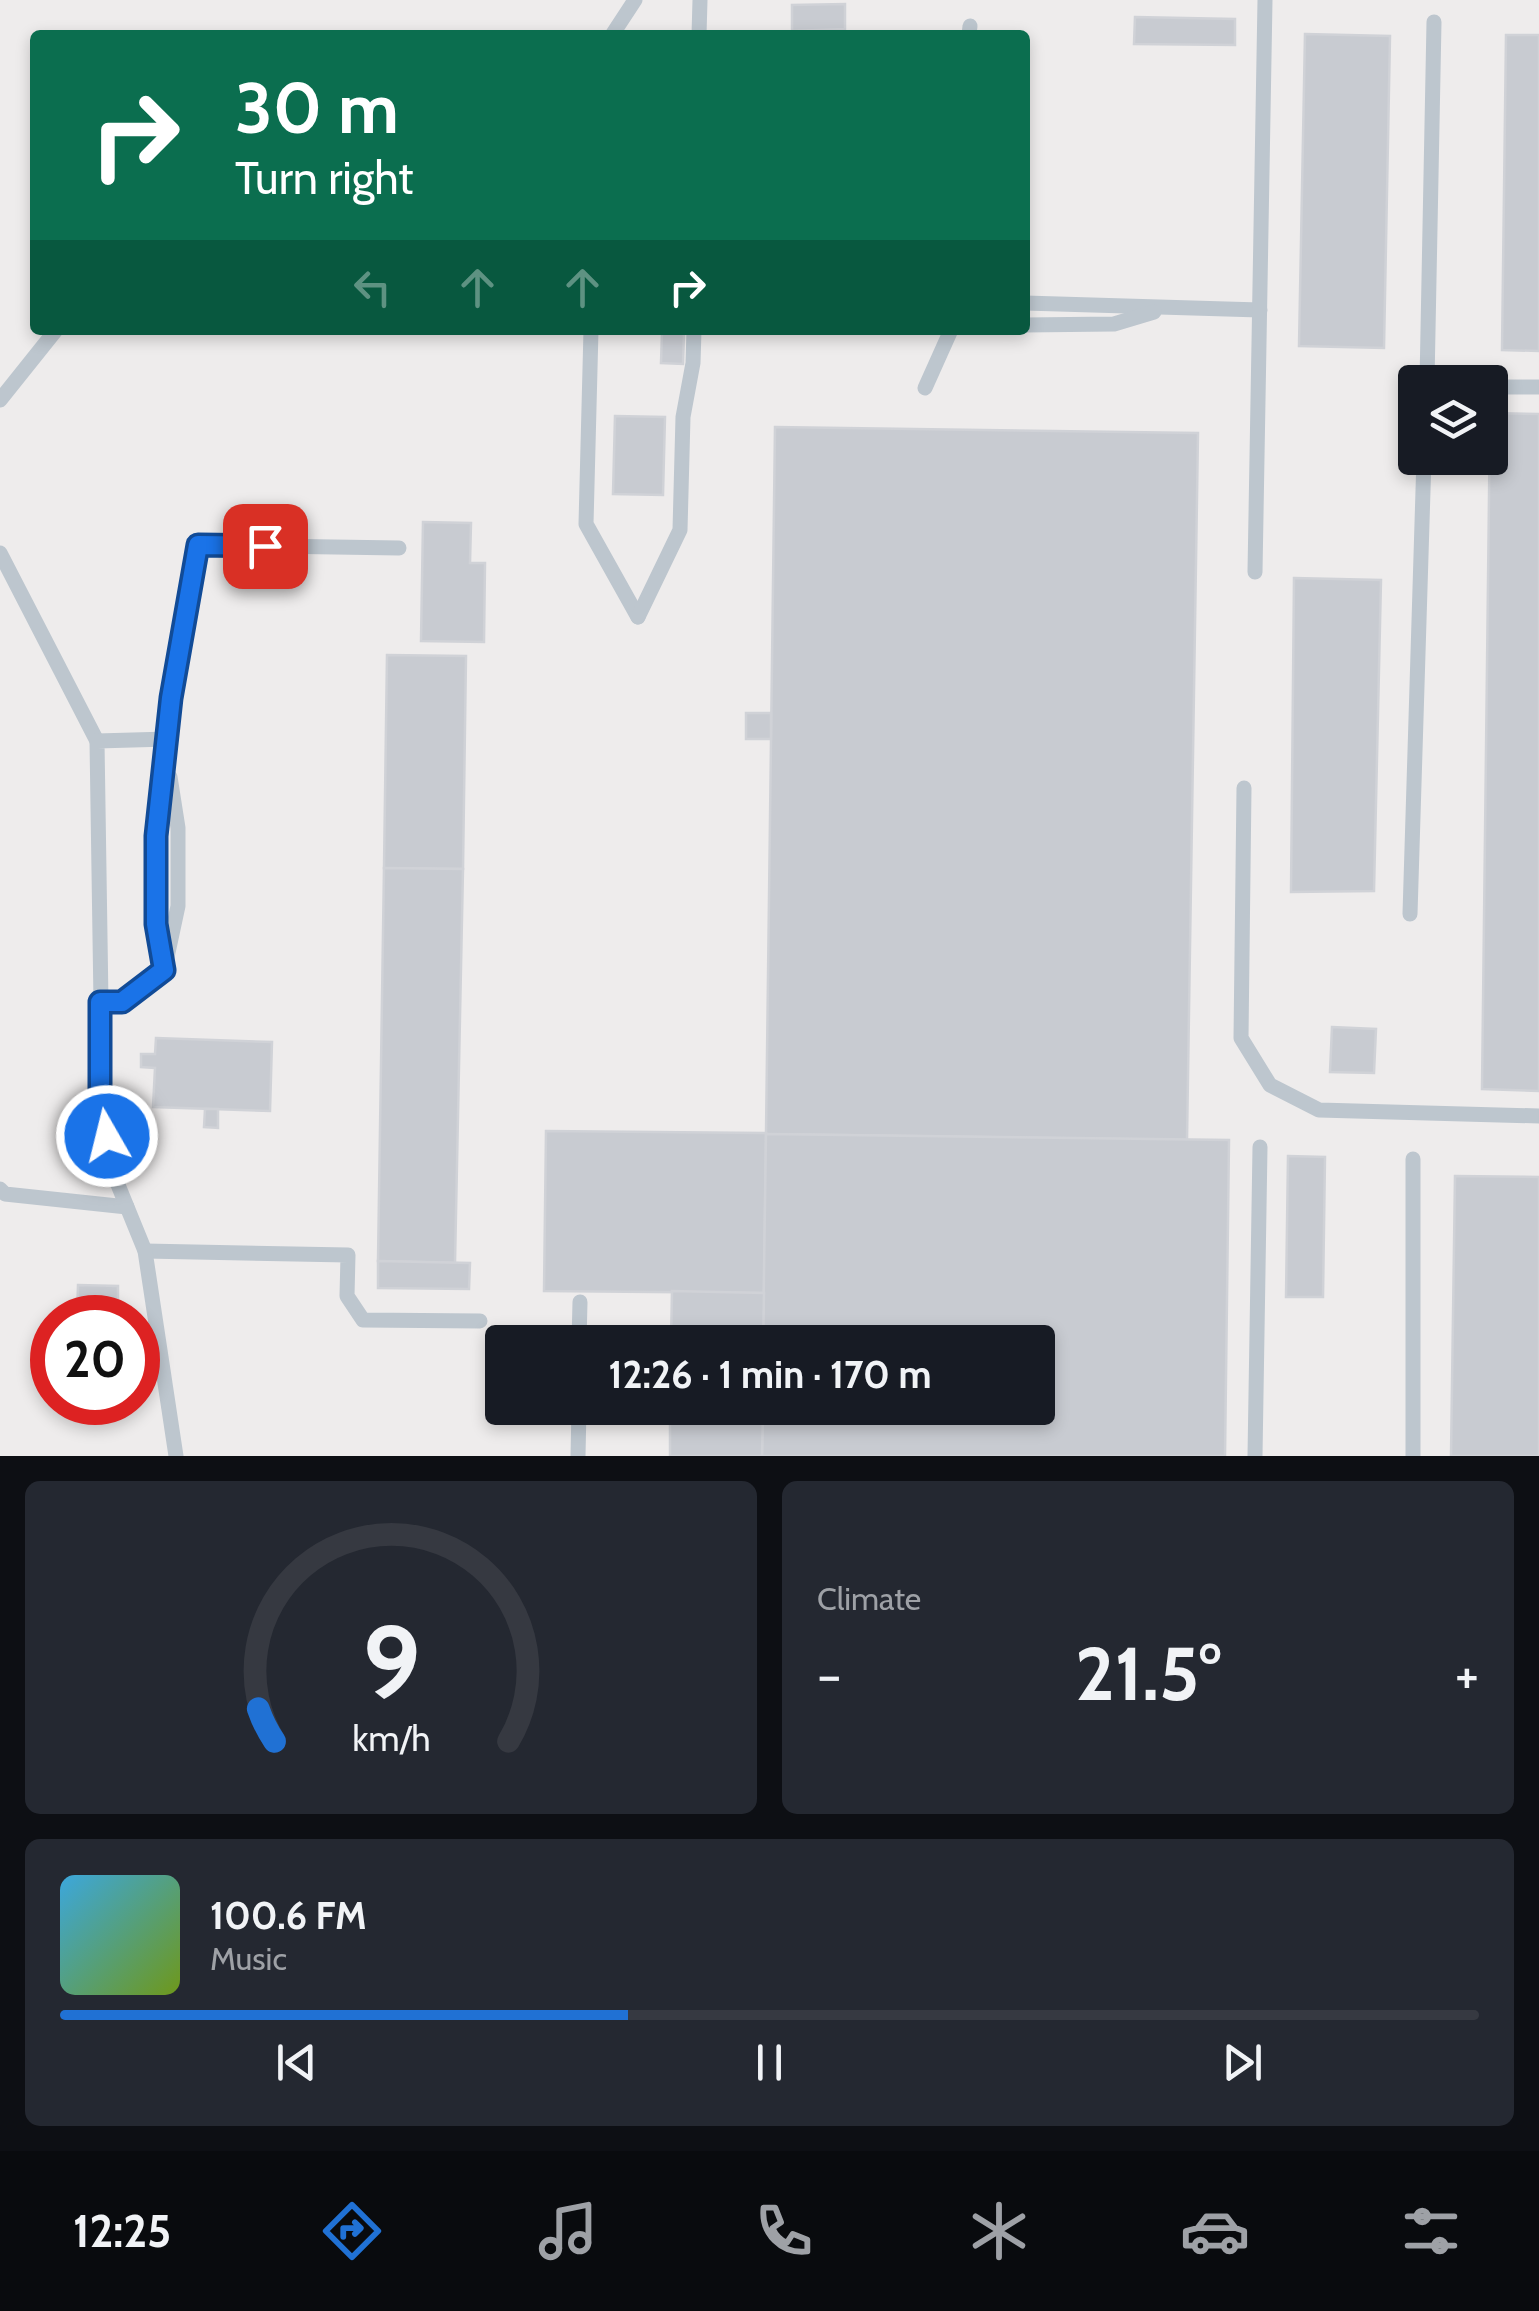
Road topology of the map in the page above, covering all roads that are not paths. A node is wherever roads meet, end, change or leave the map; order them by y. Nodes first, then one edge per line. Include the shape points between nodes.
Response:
1 (635, 0) edge
2 (700, 0) edge
3 (1266, 0) edge
4 (1434, 22) dead end
5 (615, 30) edge
6 (699, 30) edge
7 (1030, 303) edge
8 (1168, 308) junction
9 (1260, 310) junction
10 (1030, 325) edge
11 (52, 335) edge
12 (592, 335) edge
13 (694, 335) edge
14 (949, 335) edge
15 (1426, 365) edge
16 (1508, 387) edge
17 (1539, 387) edge
18 (926, 388) dead end
19 (0, 400) edge
20 (1423, 475) edge
21 (399, 548) dead end
22 (0, 553) edge
23 (1255, 572) dead end
24 (168, 739) junction
25 (97, 741) junction
26 (1244, 788) dead end
27 (1410, 914) dead end
28 (100, 1002) junction
29 (1539, 1116) edge
30 (1260, 1147) dead end
31 (1413, 1159) dead end
32 (0, 1189) edge
33 (127, 1207) junction
34 (145, 1251) junction
35 (580, 1302) dead end
36 (480, 1321) dead end
37 (580, 1325) edge
38 (578, 1425) edge
39 (176, 1456) edge
40 (578, 1456) edge
41 (1254, 1456) edge
42 (1413, 1456) edge

1 - 5 lane
2 - 6 lane
3 - 9 lane
4 - 15 lane
7 - 8 lane
8 - 9 lane
8 - 10 lane via 1114,324
9 - 23 lane
11 - 19 lane
12 - 13 lane via 586,524 638,617 680,530
14 - 18 lane
16 - 17 lane
20 - 27 lane
21 - 24 lane via 198,545
22 - 25 lane
24 - 25 lane
24 - 28 lane via 156,854 164,970 122,1002
25 - 28 lane
26 - 29 lane via 1241,1038 1270,1085 1319,1110
28 - 33 lane via 100,1098
30 - 41 lane
31 - 42 lane
32 - 33 lane
33 - 34 lane
34 - 36 lane via 348,1255 347,1296 363,1320
34 - 39 lane
35 - 37 lane
38 - 40 lane

